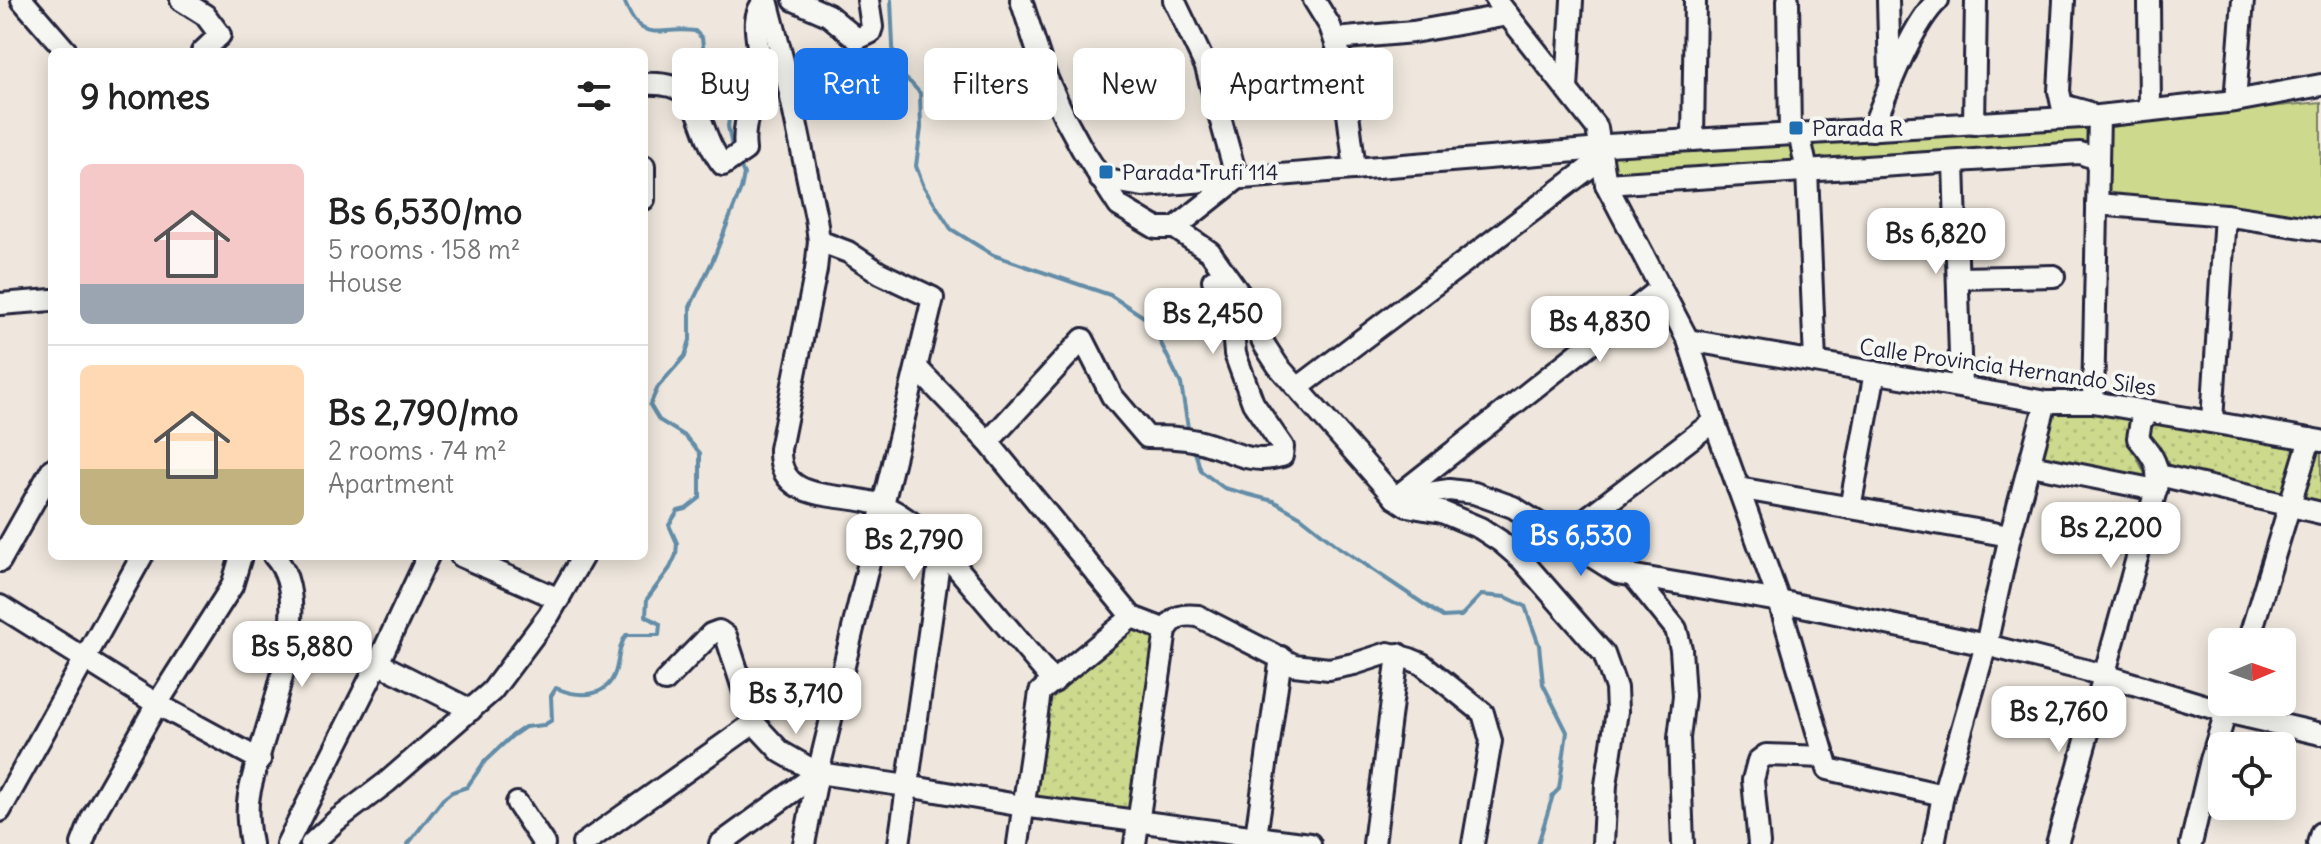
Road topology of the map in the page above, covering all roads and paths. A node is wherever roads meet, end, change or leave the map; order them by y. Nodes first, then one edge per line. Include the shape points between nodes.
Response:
1 (22, 0) edge
2 (181, 0) edge
3 (766, 0) edge
4 (794, 0) edge
5 (868, 0) edge
6 (1021, 0) edge
7 (1174, 0) edge
8 (1314, 0) edge
9 (1572, 0) edge
10 (1695, 0) edge
11 (1788, 0) edge
12 (1888, 0) edge
13 (1938, 0) edge
14 (1976, 0) edge
15 (2064, 0) edge
16 (2149, 0) edge
17 (2243, 0) edge
18 (1502, 8) edge
19 (1335, 39) junction
20 (64, 48) edge
21 (206, 48) edge
22 (1890, 82) junction
23 (648, 84) edge
24 (2321, 85) edge
25 (1567, 89) junction
26 (2235, 101) junction
27 (2150, 109) junction
28 (2099, 116) junction
29 (1974, 124) junction
30 (1872, 130) junction
31 (1794, 133) junction
32 (1693, 140) junction
33 (1604, 147) junction
34 (1954, 163) junction
35 (2097, 165) junction
36 (1355, 169) junction
37 (1807, 171) junction
38 (1100, 179) junction
39 (1237, 179) junction
40 (1606, 184) junction
41 (2097, 204) junction
42 (2225, 215) junction
43 (1175, 228) junction
44 (2321, 230) edge
45 (819, 241) junction
46 (2054, 276) dead end
47 (1958, 278) junction
48 (1661, 288) junction
49 (48, 300) edge
50 (0, 304) edge
51 (1688, 340) junction
52 (1815, 362) junction
53 (917, 368) junction
54 (1875, 372) junction
55 (1299, 387) junction
56 (1961, 387) junction
57 (2046, 402) junction
58 (2093, 402) junction
59 (2150, 412) junction
60 (1714, 421) junction
61 (2212, 421) junction
62 (2316, 440) edge
63 (988, 442) junction
64 (2031, 465) junction
65 (48, 476) edge
66 (2158, 482) junction
67 (1738, 488) junction
68 (1395, 498) junction
69 (882, 505) junction
70 (2291, 506) junction
71 (1850, 508) junction
72 (2321, 513) edge
73 (2010, 536) junction
74 (1561, 538) junction
75 (941, 549) junction
76 (140, 560) edge
77 (240, 560) edge
78 (276, 560) edge
79 (426, 560) edge
80 (470, 560) edge
81 (581, 560) edge
82 (0, 561) edge
83 (1634, 577) junction
84 (559, 599) junction
85 (1779, 601) junction
86 (0, 606) edge
87 (1132, 617) junction
88 (2252, 628) edge
89 (1166, 630) junction
90 (1986, 645) junction
91 (1398, 654) junction
92 (1281, 657) junction
93 (85, 659) junction
94 (378, 663) junction
95 (2104, 675) junction
96 (665, 681) dead end
97 (1054, 682) junction
98 (2208, 702) edge
99 (157, 704) junction
100 (471, 710) junction
101 (2226, 716) edge
102 (2259, 716) edge
103 (754, 723) junction
104 (2321, 734) edge
105 (1824, 757) junction
106 (260, 760) junction
107 (818, 773) junction
108 (907, 786) junction
109 (1943, 795) junction
110 (3, 800) edge
111 (517, 803) dead end
112 (1023, 806) junction
113 (1138, 823) junction
114 (2321, 833) edge
115 (1255, 840) edge
116 (82, 844) edge
117 (251, 844) edge
118 (287, 844) edge
119 (311, 844) edge
120 (544, 844) edge
121 (583, 844) edge
122 (720, 844) edge
123 (804, 844) edge
124 (899, 844) edge
125 (1018, 844) edge
126 (1135, 844) edge
127 (1310, 844) edge
128 (1374, 844) edge
129 (1473, 844) edge
130 (1603, 844) edge
131 (1683, 844) edge
132 (1759, 844) edge
133 (1934, 844) edge
134 (2057, 844) edge
135 (2191, 844) edge
136 (2318, 844) edge

1 - 20 street
2 - 21 street via 205,15 220,35
3 - 23 street via 755,28 760,68 744,123 745,150 729,164 723,165 711,150 688,95 666,82
3 - 45 street
4 - 5 street via 828,15 857,39 872,27
6 - 38 street via 1045,74
7 - 39 street via 1206,67
8 - 19 street
9 - 25 street
10 - 32 street
11 - 31 street
12 - 22 street
13 - 22 street via 1921,21
14 - 29 street
15 - 28 street via 2062,105
16 - 27 street
17 - 26 street
18 - 19 street via 1413,32
18 - 25 street
19 - 36 street
22 - 30 street
24 - 26 street
25 - 33 street via 1597,128
26 - 27 street
27 - 28 street
28 - 29 street
28 - 35 street
29 - 30 street
30 - 31 street
31 - 32 street
31 - 37 street
32 - 33 street
33 - 36 street
33 - 40 street
33 - 55 street via 1593,165
34 - 35 street via 2080,153
34 - 37 street
34 - 47 street
35 - 41 street
36 - 39 street
37 - 40 street
37 - 52 street
38 - 39 street via 1143,186
38 - 43 street via 1119,206 1139,220 1156,228
39 - 43 street
40 - 48 street
41 - 42 street
41 - 58 street
42 - 44 street
42 - 61 street
43 - 55 street via 1210,252 1242,297 1278,366
43 - 63 street via 1231,307 1235,354 1253,403 1283,447 1282,456 1264,461 1200,441 1147,437 1112,396 1083,339
45 - 53 street via 933,298
45 - 69 street via 780,466 793,485
46 - 47 street
47 - 56 street
48 - 51 street
48 - 68 street
49 - 50 street
51 - 52 street, Calle Provincia Hernando Siles
51 - 60 street
52 - 54 street, Calle Provincia Hernando Siles
53 - 63 street
53 - 69 street
54 - 56 street, Calle Provincia Hernando Siles
54 - 71 street
55 - 68 street
56 - 57 street, Calle Provincia Hernando Siles
57 - 58 street, Calle Provincia Hernando Siles
57 - 64 street
58 - 59 street, Calle Provincia Hernando Siles
59 - 61 street, Calle Provincia Hernando Siles
59 - 66 street via 2141,421 2138,438 2153,456
60 - 67 street
60 - 74 street
61 - 62 street, Calle Provincia Hernando Siles
62 - 70 street
63 - 87 street
64 - 66 street
64 - 73 street
65 - 82 street
66 - 70 street
66 - 95 street
67 - 71 street
67 - 85 street
68 - 74 street via 1449,490 1474,493 1513,507
68 - 130 street via 1480,528 1522,560 1604,654 1616,688 1617,711
69 - 75 street
69 - 107 street
70 - 72 street
70 - 88 street
71 - 73 street
73 - 90 street
74 - 83 street via 1618,573
75 - 97 street
75 - 108 street
76 - 93 street
77 - 99 street via 232,586
78 - 106 street via 289,582 291,612 284,665
79 - 94 street
80 - 84 street
81 - 84 street
83 - 85 street
83 - 131 street via 1676,629 1681,649
84 - 100 street via 492,691
85 - 90 street
85 - 105 street
86 - 93 street
87 - 89 street
87 - 97 street
89 - 92 street via 1183,614 1198,616
89 - 113 street
90 - 95 street
90 - 109 street
91 - 92 street via 1329,669 1294,665
91 - 128 street
91 - 129 street via 1422,664 1483,713 1491,741
92 - 115 street
93 - 99 street
93 - 110 street
94 - 100 street
94 - 118 street
95 - 98 street
95 - 134 street
96 - 103 street via 719,631 726,636
97 - 112 street via 1040,692
99 - 106 street
99 - 116 street
100 - 119 street
101 - 135 street
102 - 104 street
103 - 107 street via 781,752
103 - 121 street
105 - 109 street via 1828,769
105 - 132 street via 1766,755 1758,761 1753,780
106 - 117 street via 249,794
107 - 108 street
107 - 122 street
107 - 123 street
108 - 112 street
108 - 124 street
109 - 133 street
111 - 120 street
112 - 113 street
112 - 125 street
113 - 115 street
113 - 126 street
114 - 136 street
115 - 127 street

